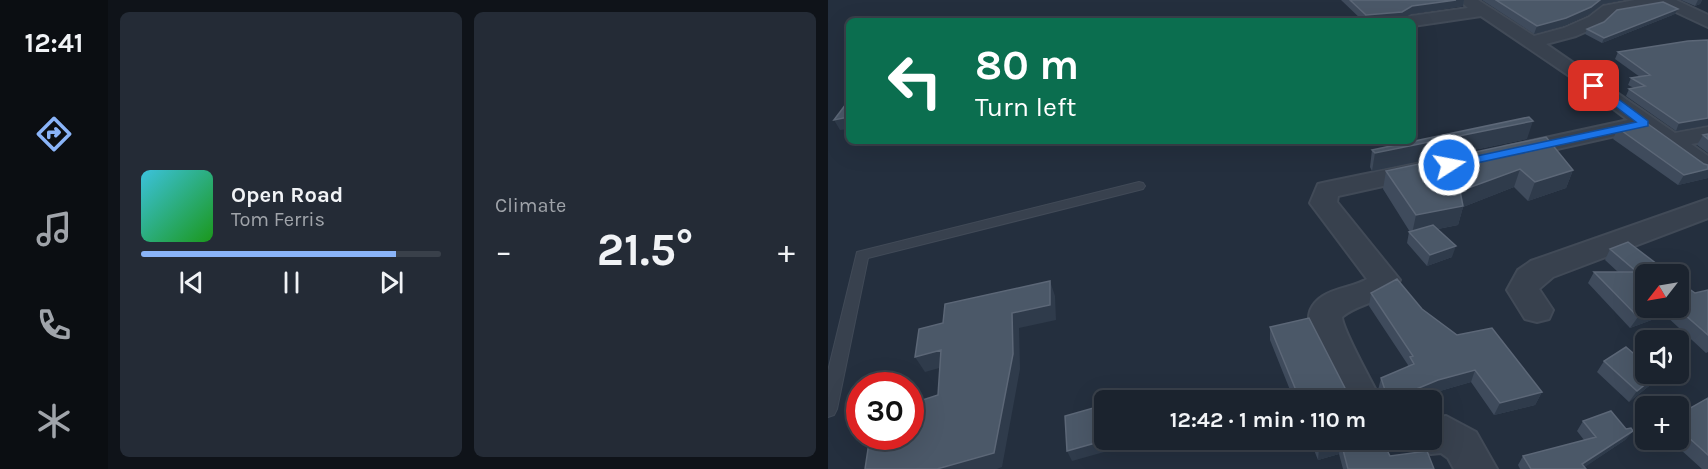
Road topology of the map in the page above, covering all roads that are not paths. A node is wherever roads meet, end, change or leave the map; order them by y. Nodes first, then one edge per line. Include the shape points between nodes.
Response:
1 (1664, 0) edge
2 (1476, 5) edge
3 (1416, 20) edge
4 (1708, 22) edge
5 (1532, 42) junction
6 (1645, 123) junction
7 (1708, 134) edge
8 (1670, 141) junction
9 (1492, 157) edge
10 (1447, 166) edge
11 (1708, 168) edge
12 (1139, 186) dead end
13 (1708, 208) edge
14 (1537, 310) dead end
15 (1358, 390) edge
16 (828, 410) edge
17 (1442, 435) edge
18 (1476, 469) edge

1 - 4 street
1 - 5 street via 1610,9 1581,28
2 - 3 street
2 - 5 street
5 - 6 street
6 - 8 street
6 - 9 street
7 - 8 street
8 - 11 street
10 - 15 street via 1327,190 1323,203 1385,280 1380,287 1337,302 1327,310 1324,320 1326,332
12 - 16 lane via 862,255
13 - 14 street via 1542,269 1529,278 1523,290
17 - 18 street via 1462,445

